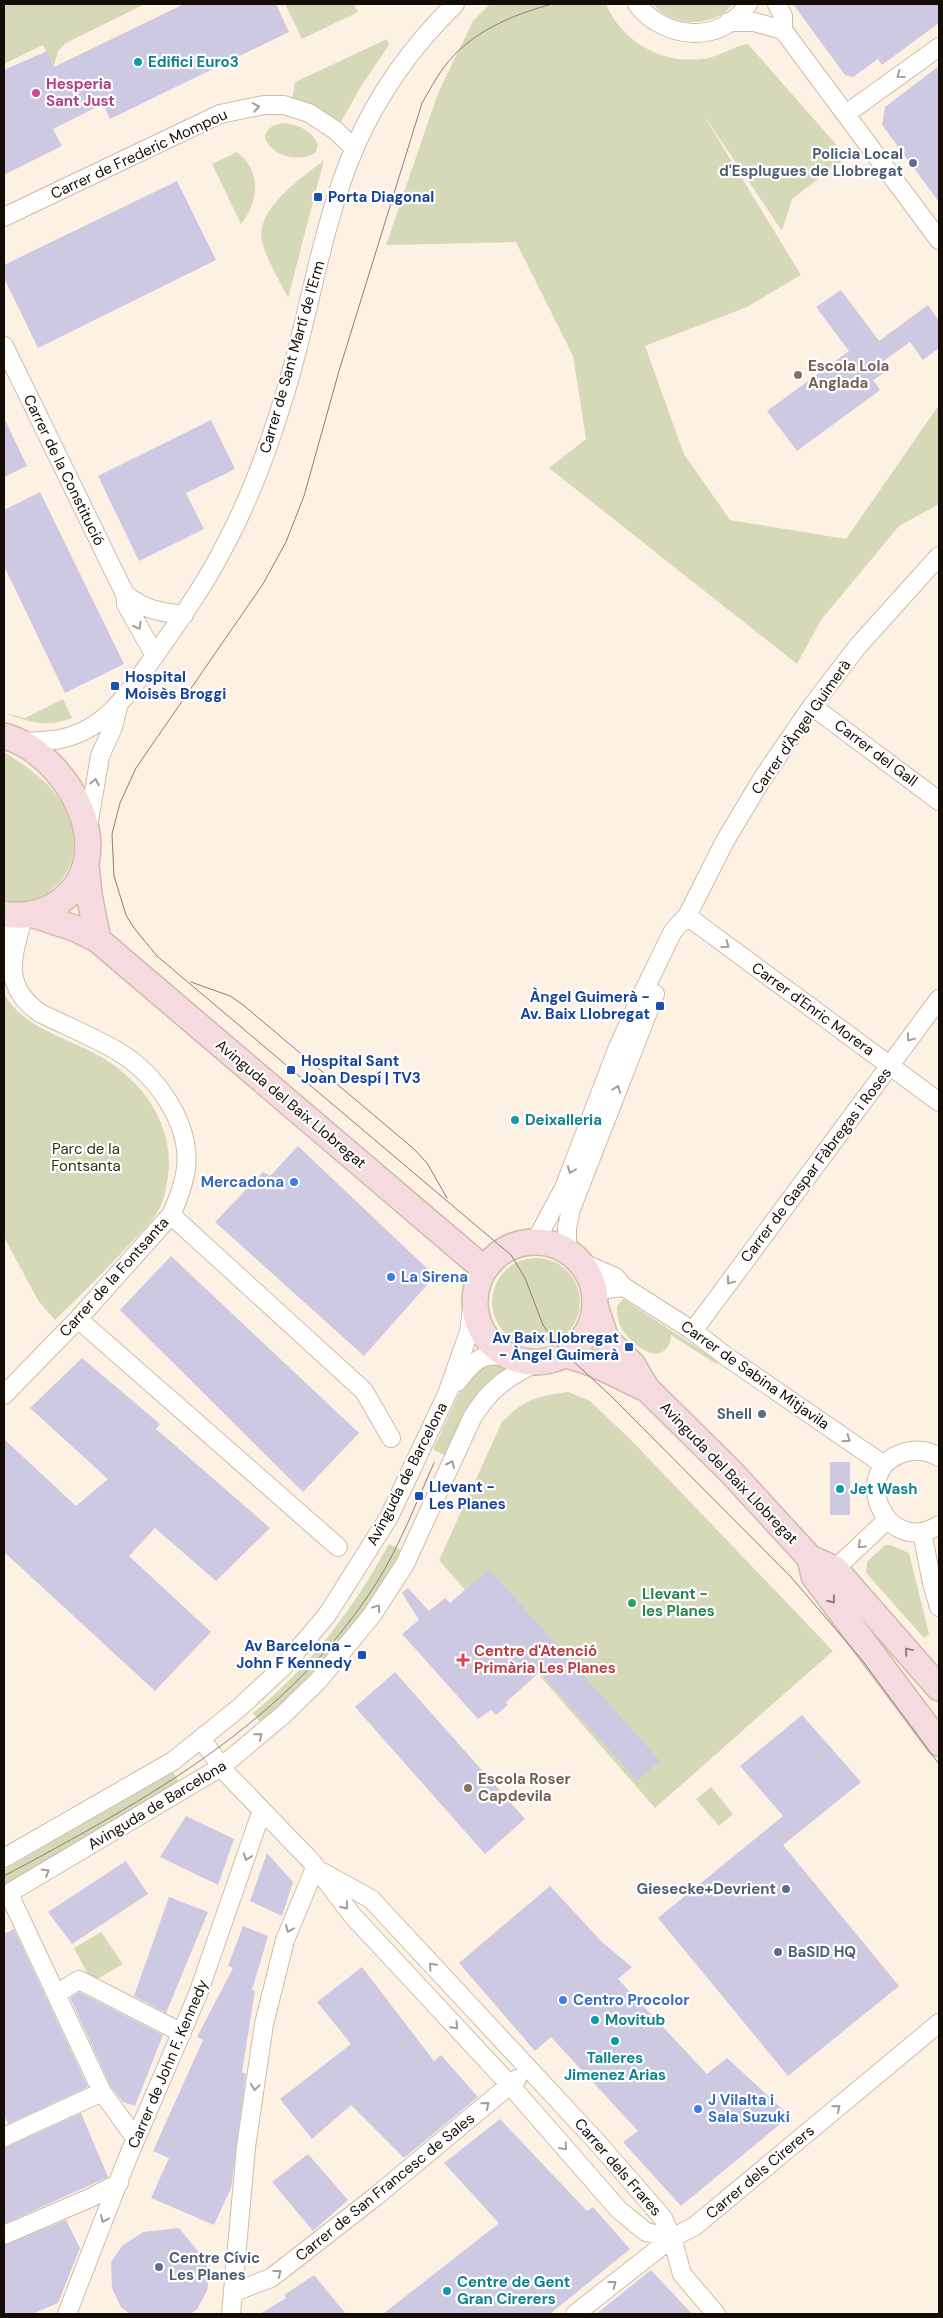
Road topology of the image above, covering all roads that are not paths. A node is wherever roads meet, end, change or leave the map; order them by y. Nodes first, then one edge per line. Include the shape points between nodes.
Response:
1 (455, 4) edge
2 (637, 4) edge
3 (748, 4) edge
4 (777, 4) edge
5 (728, 22) junction
6 (783, 30) junction
7 (939, 47) edge
8 (846, 114) junction
9 (354, 148) junction
10 (4, 217) edge
11 (939, 240) edge
12 (4, 346) edge
13 (939, 556) edge
14 (125, 594) junction
15 (184, 615) junction
16 (155, 656) junction
17 (812, 706) junction
18 (118, 707) junction
19 (11, 739) edge
20 (939, 801) edge
21 (88, 830) junction
22 (86, 865) junction
23 (20, 914) edge
24 (687, 916) junction
25 (4, 933) edge
26 (98, 940) junction
27 (14, 954) junction
28 (939, 999) edge
29 (890, 1066) junction
30 (939, 1102) edge
31 (171, 1215) junction
32 (535, 1242) junction
33 (571, 1256) junction
34 (484, 1269) junction
35 (624, 1287) junction
36 (473, 1300) junction
37 (595, 1300) junction
38 (78, 1319) junction
39 (693, 1330) junction
40 (566, 1355) junction
41 (512, 1358) junction
42 (538, 1362) junction
43 (647, 1389) junction
44 (447, 1394) junction
45 (4, 1396) edge
46 (391, 1438) dead end
47 (939, 1457) edge
48 (884, 1465) junction
49 (887, 1520) junction
50 (939, 1525) edge
51 (922, 1532) junction
52 (338, 1547) dead end
53 (810, 1558) junction
54 (835, 1569) junction
55 (939, 1607) edge
56 (939, 1688) edge
57 (201, 1738) junction
58 (939, 1743) edge
59 (222, 1767) junction
60 (262, 1810) junction
61 (4, 1858) edge
62 (315, 1868) junction
63 (6, 1895) edge
64 (56, 1994) junction
65 (939, 2023) edge
66 (182, 2033) junction
67 (528, 2069) junction
68 (510, 2085) junction
69 (102, 2092) junction
70 (4, 2137) edge
71 (136, 2139) junction
72 (119, 2183) junction
73 (4, 2235) edge
74 (672, 2238) junction
75 (234, 2292) junction
76 (67, 2314) edge
77 (230, 2314) edge
78 (575, 2314) edge
79 (716, 2314) edge

1 - 9 street, Carrer de Sant Martí de l'Erm via 432,26 385,88
2 - 5 street via 660,26 678,32 714,30
3 - 5 street
4 - 6 street via 784,16
5 - 6 street via 754,22
6 - 8 street
7 -> 8 street
8 - 11 street
10 -> 9 street, Carrer de Frederic Mompou via 220,114 264,105 284,105 309,113 335,130
9 - 15 street, Carrer de Sant Martí de l'Erm via 335,205 274,428 245,504 223,550
12 - 14 street, Carrer de la Constitució
13 - 17 street, Carrer d'Àngel Guimerà via 858,646
14 - 15 street, Carrer de la Constitució via 152,611
14 -> 16 street, Carrer de la Constitució via 126,604
15 - 16 street, Carrer de Sant Martí de l'Erm
16 - 18 street, Carrer de Sant Martí de l'Erm
17 - 20 street, Carrer del Gall
17 - 24 street, Carrer d'Àngel Guimerà via 725,841
18 - 19 street, Carrer de Sant Martí de l'Erm via 98,723 63,739
21 -> 18 street, Carrer de Sant Martí de l'Erm via 100,756
19 - 21 street via 46,761 60,775 81,810
21 - 22 street
22 - 23 street via 80,881 66,897 51,908
22 - 26 street via 88,895
23 - 26 street, Avinguda del Baix Llobregat via 74,928
23 - 27 street, Carrer de la Fontsanta
24 -> 29 street, Carrer d'Enric Morera
24 -> 32 street, Carrer d'Àngel Guimerà via 673,931 640,999 618,1047 564,1188
33 -> 24 street, Carrer d'Àngel Guimerà via 567,1228 571,1209
25 - 27 street, Carrer de la Fontsanta
26 - 34 street, Avinguda del Baix Llobregat
27 - 31 street, Carrer de la Fontsanta via 13,977 18,992 29,1005 118,1051 138,1066 168,1100 179,1125 185,1152 184,1176
28 -> 29 street, Carrer de Gaspar Fàbregas i Roses
29 - 30 street, Carrer d'Enric Morera
29 -> 39 street, Carrer de Gaspar Fàbregas i Roses
31 - 38 street, Carrer de la Fontsanta
31 - 46 street via 364,1391
32 - 33 street via 555,1245
32 - 34 street via 507,1250
33 - 35 street, Carrer de Sabina Mitjavila via 615,1277
33 - 37 street via 585,1270
34 - 36 street
35 - 37 street via 605,1289
35 - 39 street, Carrer de Sabina Mitjavila
36 - 41 street via 478,1324 491,1345
36 - 44 street via 469,1332
37 - 40 street via 587,1333
37 - 43 street, Avinguda del Baix Llobregat via 606,1339 632,1364
38 - 45 street, Carrer de la Fontsanta
38 - 52 street
39 -> 48 street, Carrer de Sabina Mitjavila via 726,1357
40 - 42 street
40 - 43 street, Avinguda del Baix Llobregat via 605,1367 620,1378
41 - 42 street
41 - 44 street via 500,1355 476,1360
59 -> 42 street, Avinguda de Barcelona via 283,1715 348,1647 406,1564 472,1418 484,1399 498,1384
43 - 53 street, Avinguda del Baix Llobregat via 732,1473
44 - 57 street, Avinguda de Barcelona via 389,1517 327,1615 283,1667
47 - 48 street via 924,1451 912,1451 892,1458
48 - 49 street via 876,1484 876,1500
49 - 51 street via 897,1528
49 -> 54 street
50 - 51 street
51 - 55 street
53 - 54 street, Avinguda del Baix Llobregat
53 -> 58 street, Avinguda del Baix Llobregat via 814,1576
56 -> 54 street, Avinguda del Baix Llobregat
57 - 59 street, Carrer dels Frares
57 - 61 street, Avinguda de Barcelona via 173,1761
59 - 60 street, Carrer dels Frares
63 -> 59 street, Avinguda de Barcelona
60 - 62 street, Carrer dels Frares
60 -> 66 street, Carrer de John F. Kennedy
67 -> 62 street, Carrer dels Frares via 371,1900
62 -> 68 street, Carrer dels Frares via 352,1915
62 -> 75 street via 285,1940 264,2024 246,2147
63 - 64 street
64 - 66 street via 79,1980
64 - 69 street
74 -> 65 street, Carrer dels Cirerers via 694,2226
66 - 71 street, Carrer de John F. Kennedy
67 - 68 street, Carrer de San Francesc de Sales
67 - 74 street, Carrer dels Frares via 663,2218
68 -> 74 street, Carrer dels Frares via 620,2210 646,2232
75 -> 68 street, Carrer de San Francesc de Sales via 271,2278
69 - 70 street
69 - 71 street
71 - 72 street, Carrer de John F. Kennedy
72 - 73 street
72 -> 76 street, Carrer de John F. Kennedy
78 -> 74 street, Carrer dels Cirerers
74 - 79 street via 682,2274
75 - 77 street

